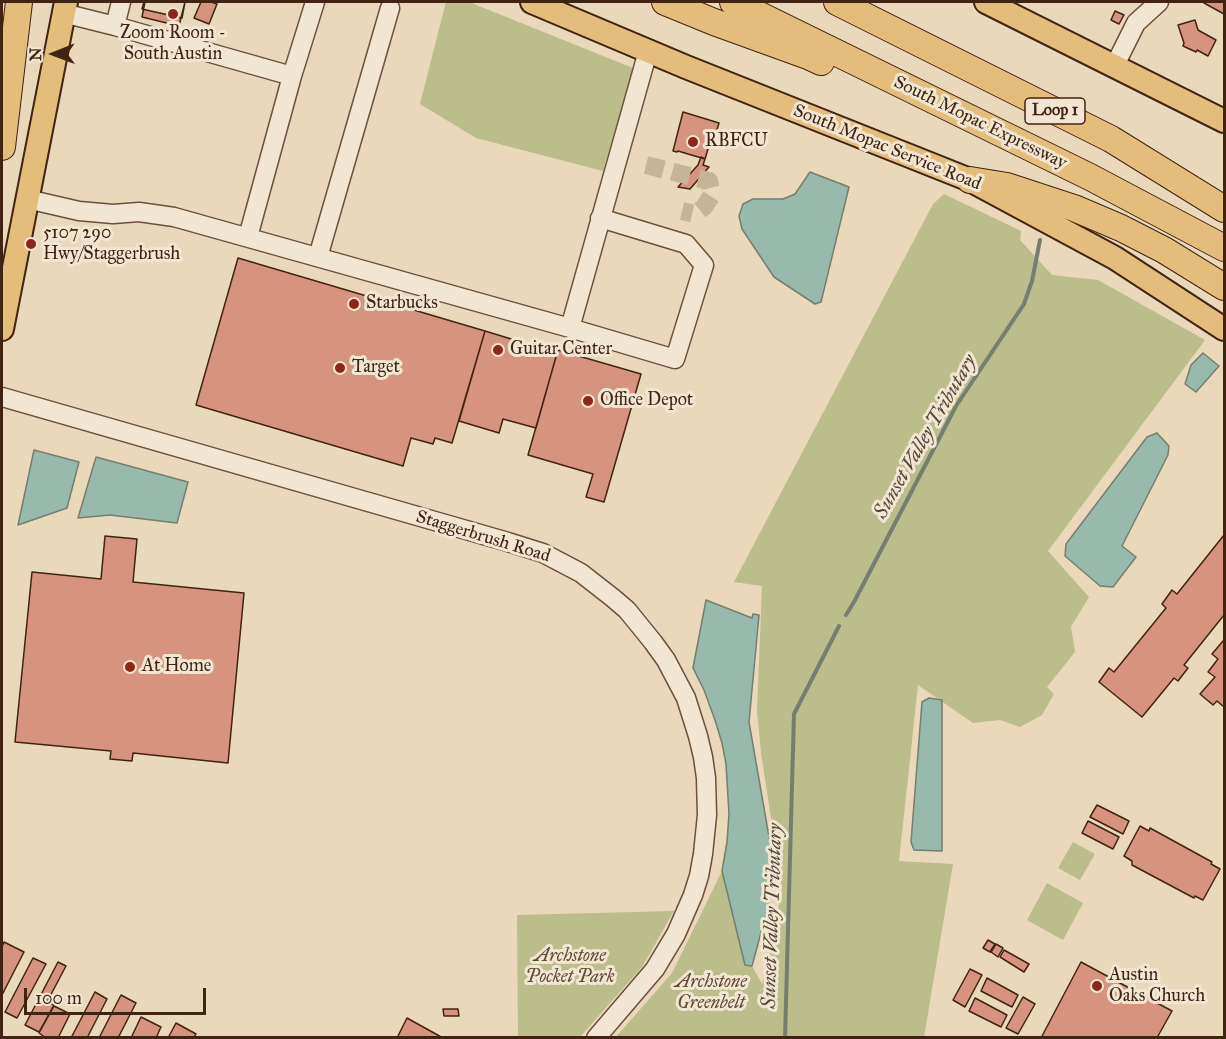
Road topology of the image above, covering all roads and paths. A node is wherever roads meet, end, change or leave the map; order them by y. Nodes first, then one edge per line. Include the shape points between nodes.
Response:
1 (19, 2) edge
2 (121, 2) edge
3 (315, 2) edge
4 (531, 2) edge
5 (665, 2) edge
6 (733, 2) edge
7 (837, 2) edge
8 (855, 2) edge
9 (986, 2) edge
10 (1159, 2) edge
11 (385, 4) edge
12 (65, 8) edge
13 (880, 22) junction
14 (115, 26) junction
15 (648, 51) junction
16 (1115, 65) junction
17 (292, 76) junction
18 (967, 117) junction
19 (1224, 121) edge
20 (2, 147) edge
21 (970, 180) junction
22 (27, 198) junction
23 (1224, 209) edge
24 (600, 218) junction
25 (248, 237) junction
26 (1224, 248) edge
27 (318, 257) junction
28 (1224, 287) edge
29 (570, 328) junction
30 (1224, 328) edge
31 (2, 329) edge
32 (2, 397) edge
33 (596, 1038) edge

1 - 20 highway
2 - 14 street
3 - 17 street
4 - 15 main road, South Mopac Service Road
5 - 18 highway via 808,56 887,92
6 - 18 highway, South Mopac Expressway / Loop 1
7 - 13 highway, Loop 1
8 - 13 highway
9 - 16 main road
10 - 16 street via 1136,23
11 - 27 street
12 - 14 street
12 - 22 main road
13 - 23 highway, Loop 1 via 1111,139
14 - 17 street
15 - 21 main road, South Mopac Service Road
15 - 24 street
16 - 19 main road
17 - 25 street
18 - 26 highway, South Mopac Expressway / Loop 1
21 - 28 highway via 1007,186 1074,208 1164,250
21 - 30 main road, South Mopac Service Road via 1115,258
22 - 25 street via 79,211 174,217
22 - 31 main road
24 - 29 street
24 - 29 street via 687,244 704,265 675,359
25 - 27 street
27 - 29 street
32 - 33 street, Staggerbrush Road via 543,553 597,585 639,624 666,660 693,717 706,778 706,836 699,876 676,934 655,969

